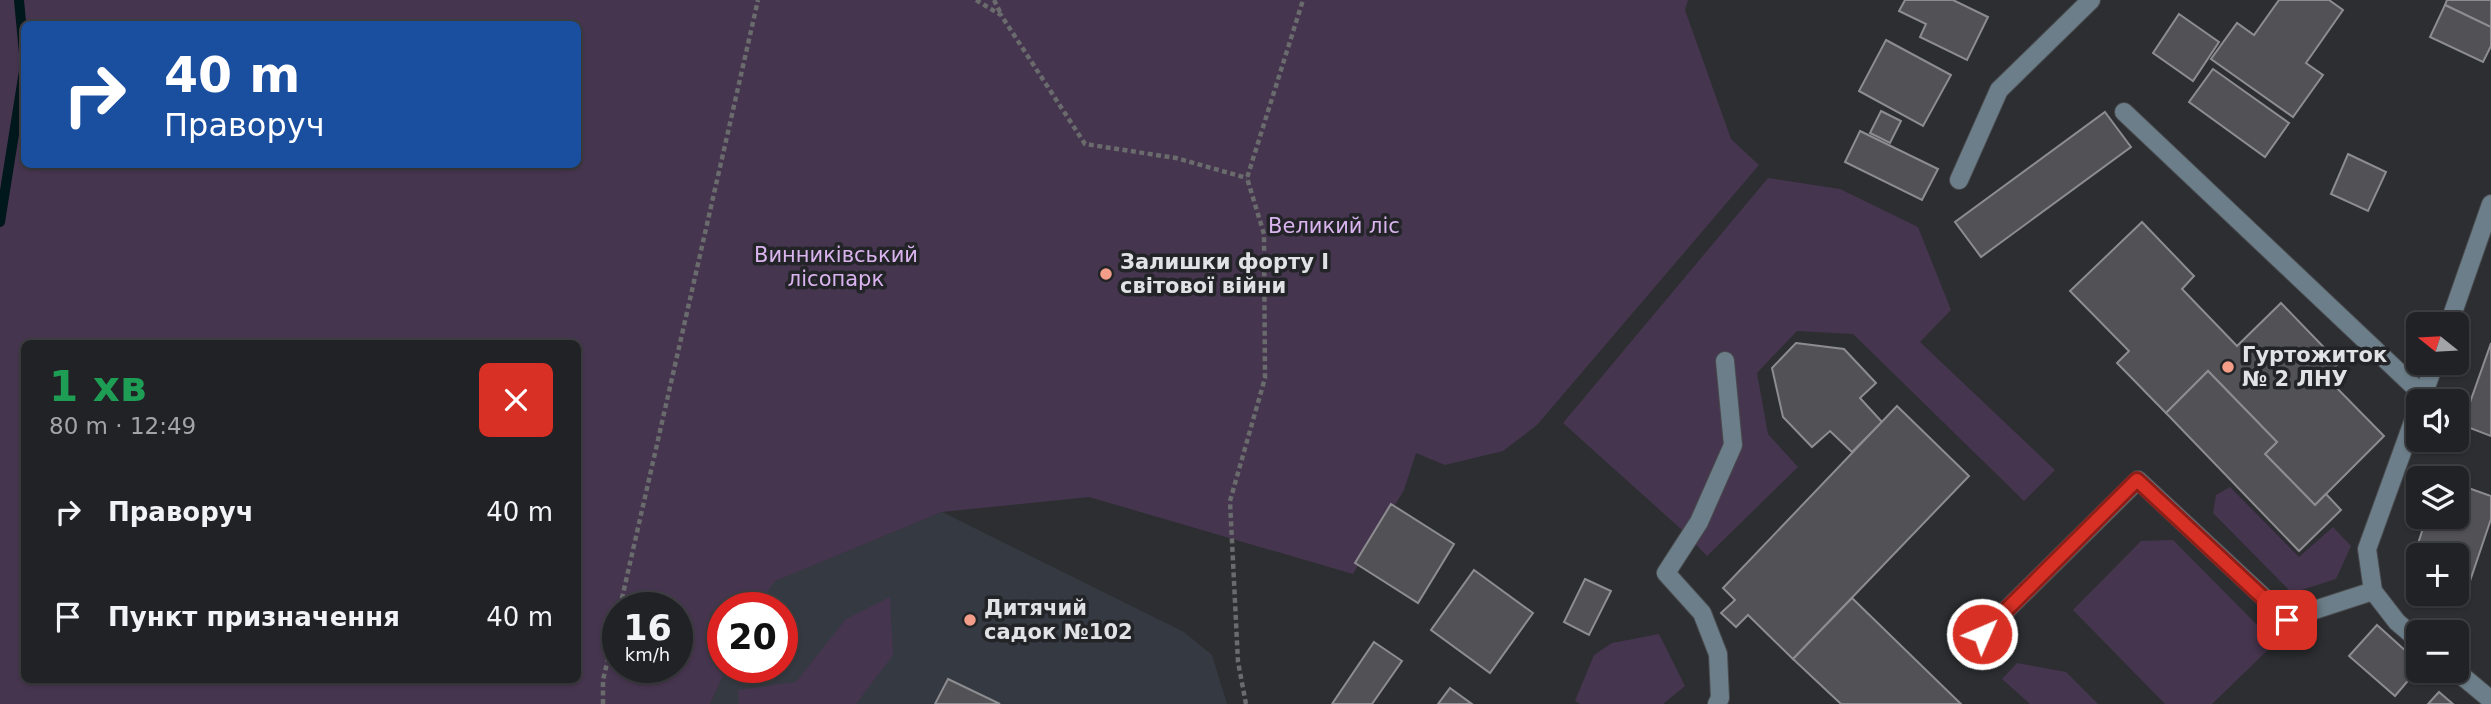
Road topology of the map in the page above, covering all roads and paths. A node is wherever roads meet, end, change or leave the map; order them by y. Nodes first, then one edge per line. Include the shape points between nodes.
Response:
1 (758, 0) edge
2 (976, 0) edge
3 (994, 0) edge
4 (1303, 0) edge
5 (2091, 0) edge
6 (1001, 15) junction
7 (2124, 112) dead end
8 (1247, 178) junction
9 (1959, 180) dead end
10 (2491, 204) edge
11 (2453, 312) edge
12 (1725, 361) dead end
13 (2409, 389) edge
14 (2406, 442) edge
15 (2373, 591) junction
16 (623, 592) edge
17 (2406, 630) edge
18 (1982, 634) dead end
19 (2469, 682) edge
20 (603, 683) edge
21 (2491, 700) edge
22 (603, 704) edge
23 (1246, 704) edge
24 (1717, 704) edge

1 - 16 path
2 - 6 path
3 - 6 path
4 - 8 path
5 - 9 street via 1999,90
6 - 8 path via 1085,144 1176,158
7 - 13 street
8 - 23 path via 1264,234 1265,377 1230,501 1238,662
10 - 11 street
12 - 24 street via 1732,445 1699,522 1666,573 1702,613 1718,654
14 - 15 street via 2367,549
15 - 17 street
15 - 18 street via 2287,620 2137,480
19 - 21 street
20 - 22 path

